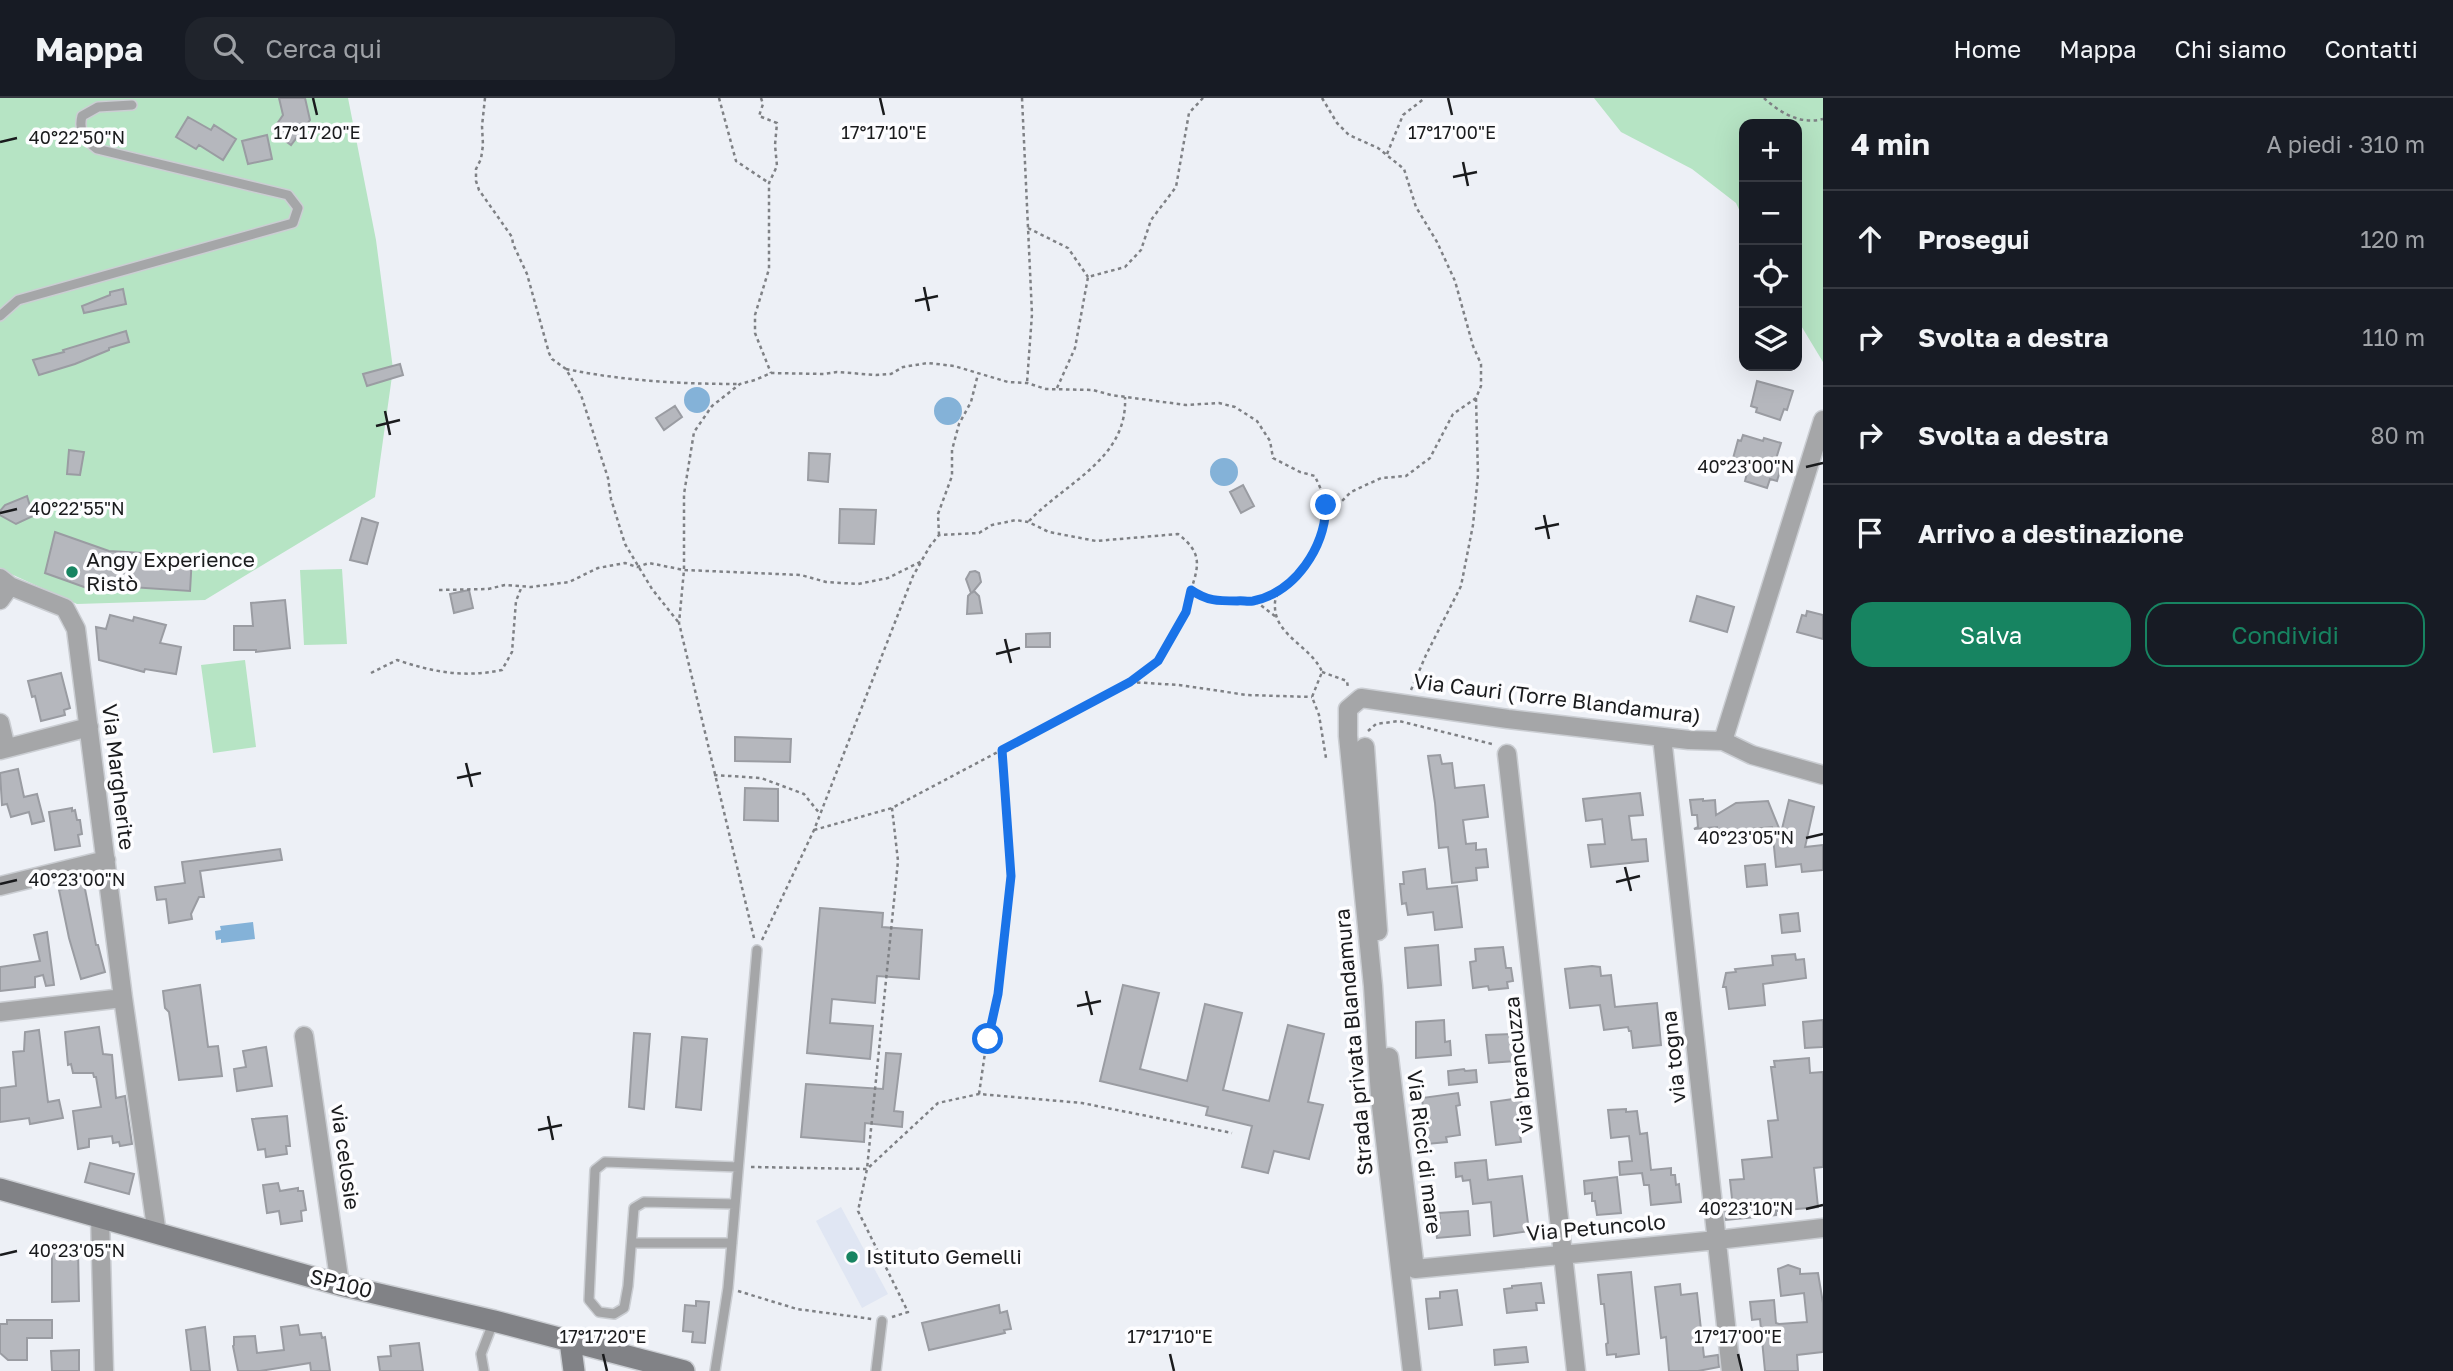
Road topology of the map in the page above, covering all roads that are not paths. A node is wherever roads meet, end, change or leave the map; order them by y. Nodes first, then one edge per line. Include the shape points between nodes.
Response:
1 (132, 105) dead end
2 (0, 316) edge
3 (1823, 420) edge
4 (4, 588) edge
5 (1349, 709) joint
6 (0, 723) edge
7 (89, 727) junction
8 (1662, 737) junction
9 (1723, 741) junction
10 (1365, 747) road end
11 (3, 749) edge
12 (1507, 754) road end
13 (1823, 775) edge
14 (106, 860) junction
15 (0, 886) edge
16 (757, 950) road end
17 (1378, 986) junction
18 (123, 998) junction
19 (0, 1012) edge
20 (304, 1036) dead end
21 (1387, 1098) junction
22 (738, 1167) junction
23 (0, 1189) edge
24 (735, 1204) junction
25 (100, 1216) junction
26 (1823, 1228) edge
27 (157, 1234) junction
28 (1717, 1240) junction
29 (632, 1243) junction
30 (732, 1243) junction
31 (1563, 1254) junction
32 (1415, 1269) joint
33 (340, 1285) junction
34 (494, 1321) junction
35 (881, 1321) road end
36 (570, 1341) junction
37 (104, 1371) edge
38 (484, 1371) edge
39 (574, 1371) edge
40 (684, 1371) edge
41 (715, 1371) edge
42 (876, 1371) edge
43 (1412, 1371) edge
44 (1576, 1371) edge
45 (1731, 1371) edge

1 - 2 lane via 98,107 82,116 79,125 85,140 97,149 288,195 298,208 293,223 18,300
3 - 9 street, Via Cauri (Torre Blandamura)
4 - 7 street, Via Margherite via 65,608 76,629
5 - 8 street, Via Cauri (Torre Blandamura) via 1361,698
5 - 17 street, Strada privata Blandamura via 1357,837
6 - 11 street
7 - 11 street
7 - 14 street, Via Margherite
8 - 9 street, Via Cauri (Torre Blandamura)
8 - 28 street, via togna
9 - 13 street via 1752,755
10 - 17 street
12 - 31 street, via brancuzza
14 - 15 street
14 - 18 street, Via Margherite
16 - 22 lane
17 - 21 street, Strada privata Blandamura
18 - 19 street
18 - 27 street, Via Margherite
20 - 33 street, via celosie
21 - 32 street, Via Ricci di mare
21 - 43 street, Strada privata Blandamura
22 - 24 lane
22 - 29 lane via 605,1162 595,1170 589,1300 599,1312 614,1314 624,1308
23 - 25 main road, SP100 / SP100
24 - 29 lane via 644,1202 634,1208
24 - 30 lane
25 - 27 main road, SP100 / SP100
25 - 37 street
26 - 28 street, Via Petuncolo
27 - 33 main road, SP100 / SP100
28 - 31 street, Via Petuncolo
28 - 45 street, via togna
29 - 30 lane
30 - 41 lane
31 - 32 street, Via Petuncolo
31 - 44 street, via brancuzza
33 - 34 main road, SP100 / SP100
34 - 36 main road, SP100 / SP100
34 - 38 lane via 481,1354
35 - 42 lane
36 - 39 main road
36 - 40 main road, SP100 / SP100

